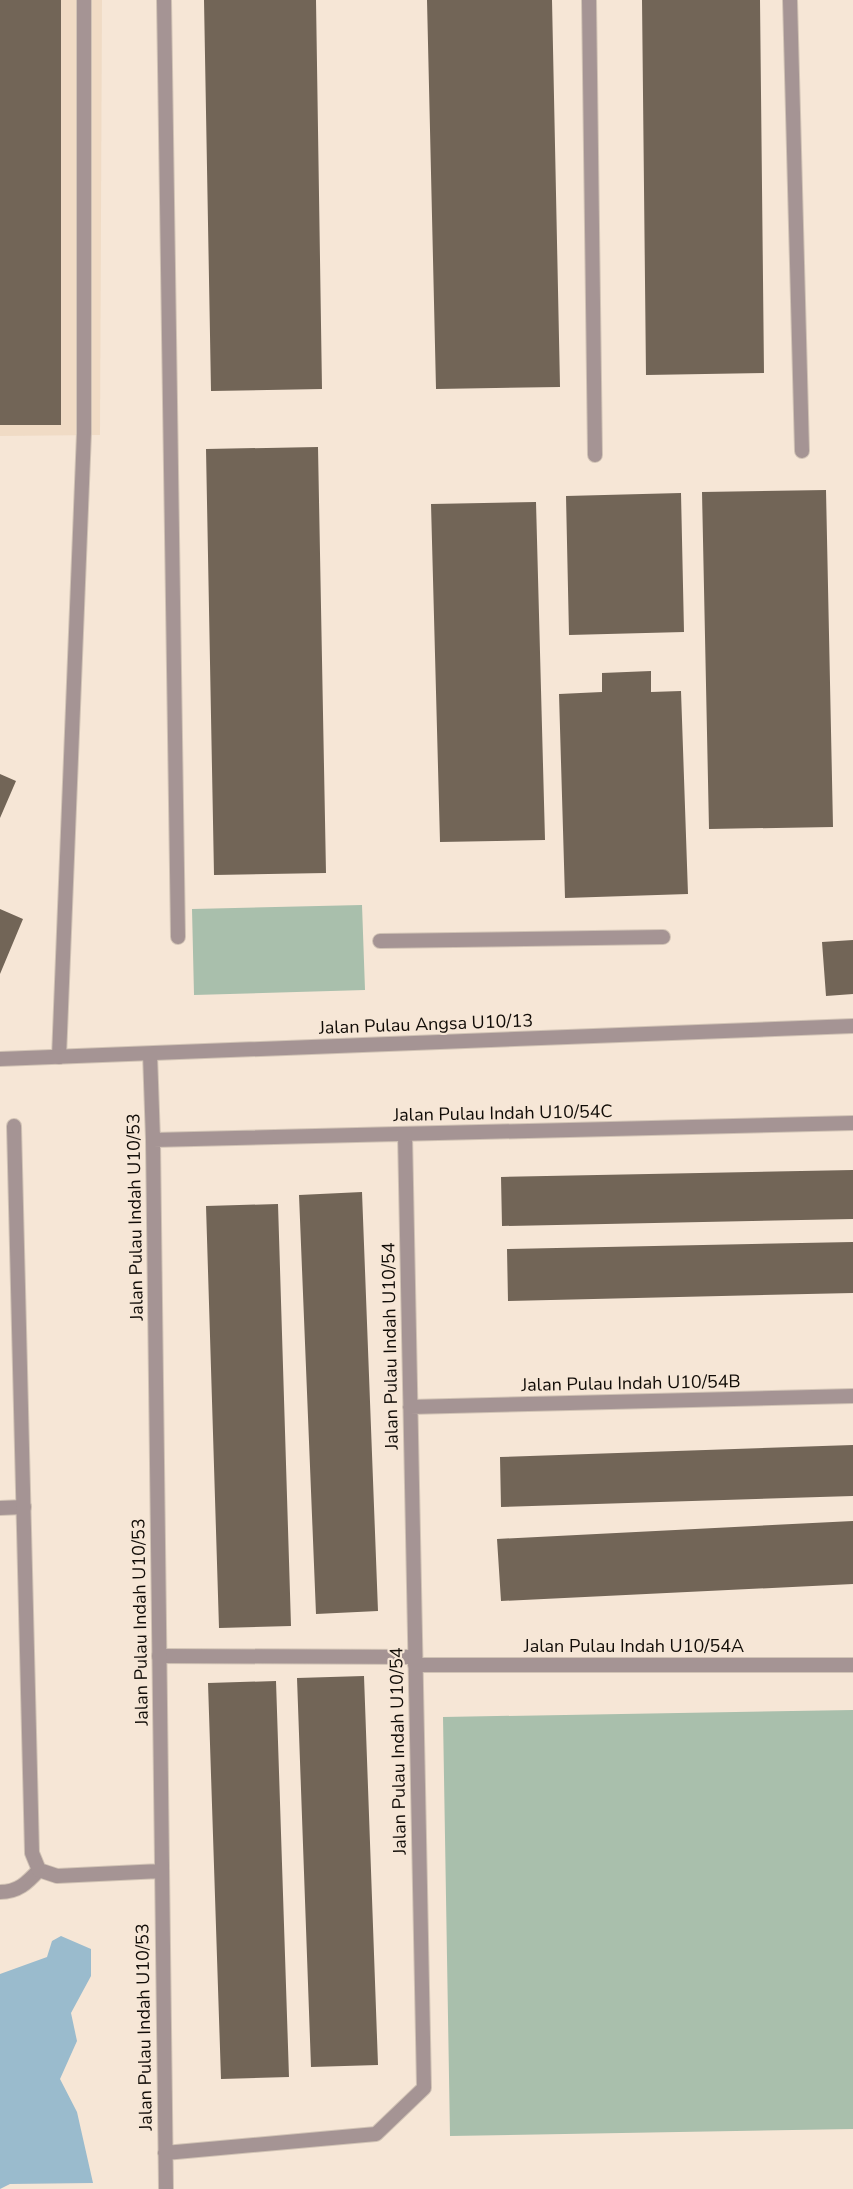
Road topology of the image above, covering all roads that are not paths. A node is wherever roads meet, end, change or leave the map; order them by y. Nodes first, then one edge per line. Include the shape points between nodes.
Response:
1 (84, 0) edge
2 (164, 0) edge
3 (589, 0) edge
4 (790, 0) edge
5 (802, 451) dead end
6 (595, 455) dead end
7 (663, 936) dead end
8 (178, 938) dead end
9 (380, 941) dead end
10 (853, 1026) edge
11 (150, 1054) junction
12 (59, 1057) junction
13 (0, 1059) edge
14 (853, 1122) edge
15 (14, 1126) dead end
16 (405, 1134) junction
17 (153, 1140) junction
18 (853, 1396) edge
19 (410, 1407) junction
20 (24, 1506) junction
21 (0, 1508) edge
22 (159, 1656) junction
23 (415, 1661) junction
24 (853, 1665) edge
25 (39, 1870) junction
26 (161, 1871) junction
27 (0, 1892) edge
28 (165, 2153) junction
29 (166, 2189) edge

1 - 12 street via 84,433
2 - 8 street
3 - 6 street
4 - 5 street
7 - 9 street
10 - 11 street, Jalan Pulau Angsa U10/13
11 - 12 street, Jalan Pulau Angsa U10/13
11 - 17 street, Jalan Pulau Indah U10/53
12 - 13 street, Jalan Pulau Angsa U10/13
14 - 16 street, Jalan Pulau Indah U10/54C
15 - 20 street
16 - 17 street, Jalan Pulau Indah U10/54C
16 - 19 street, Jalan Pulau Indah U10/54
17 - 22 street, Jalan Pulau Indah U10/53
18 - 19 street, Jalan Pulau Indah U10/54B
19 - 23 street, Jalan Pulau Indah U10/54
20 - 21 street
20 - 25 street via 32,1853
22 - 23 street, Jalan Pulau Indah U10/54A
22 - 26 street, Jalan Pulau Indah U10/53
23 - 24 street, Jalan Pulau Indah U10/54A
23 - 28 street, Jalan Pulau Indah U10/54 via 424,2088 376,2134
25 - 26 street via 57,1876
25 - 27 street via 24,1886
26 - 28 street, Jalan Pulau Indah U10/53
28 - 29 street, Jalan Pulau Indah U10/53

